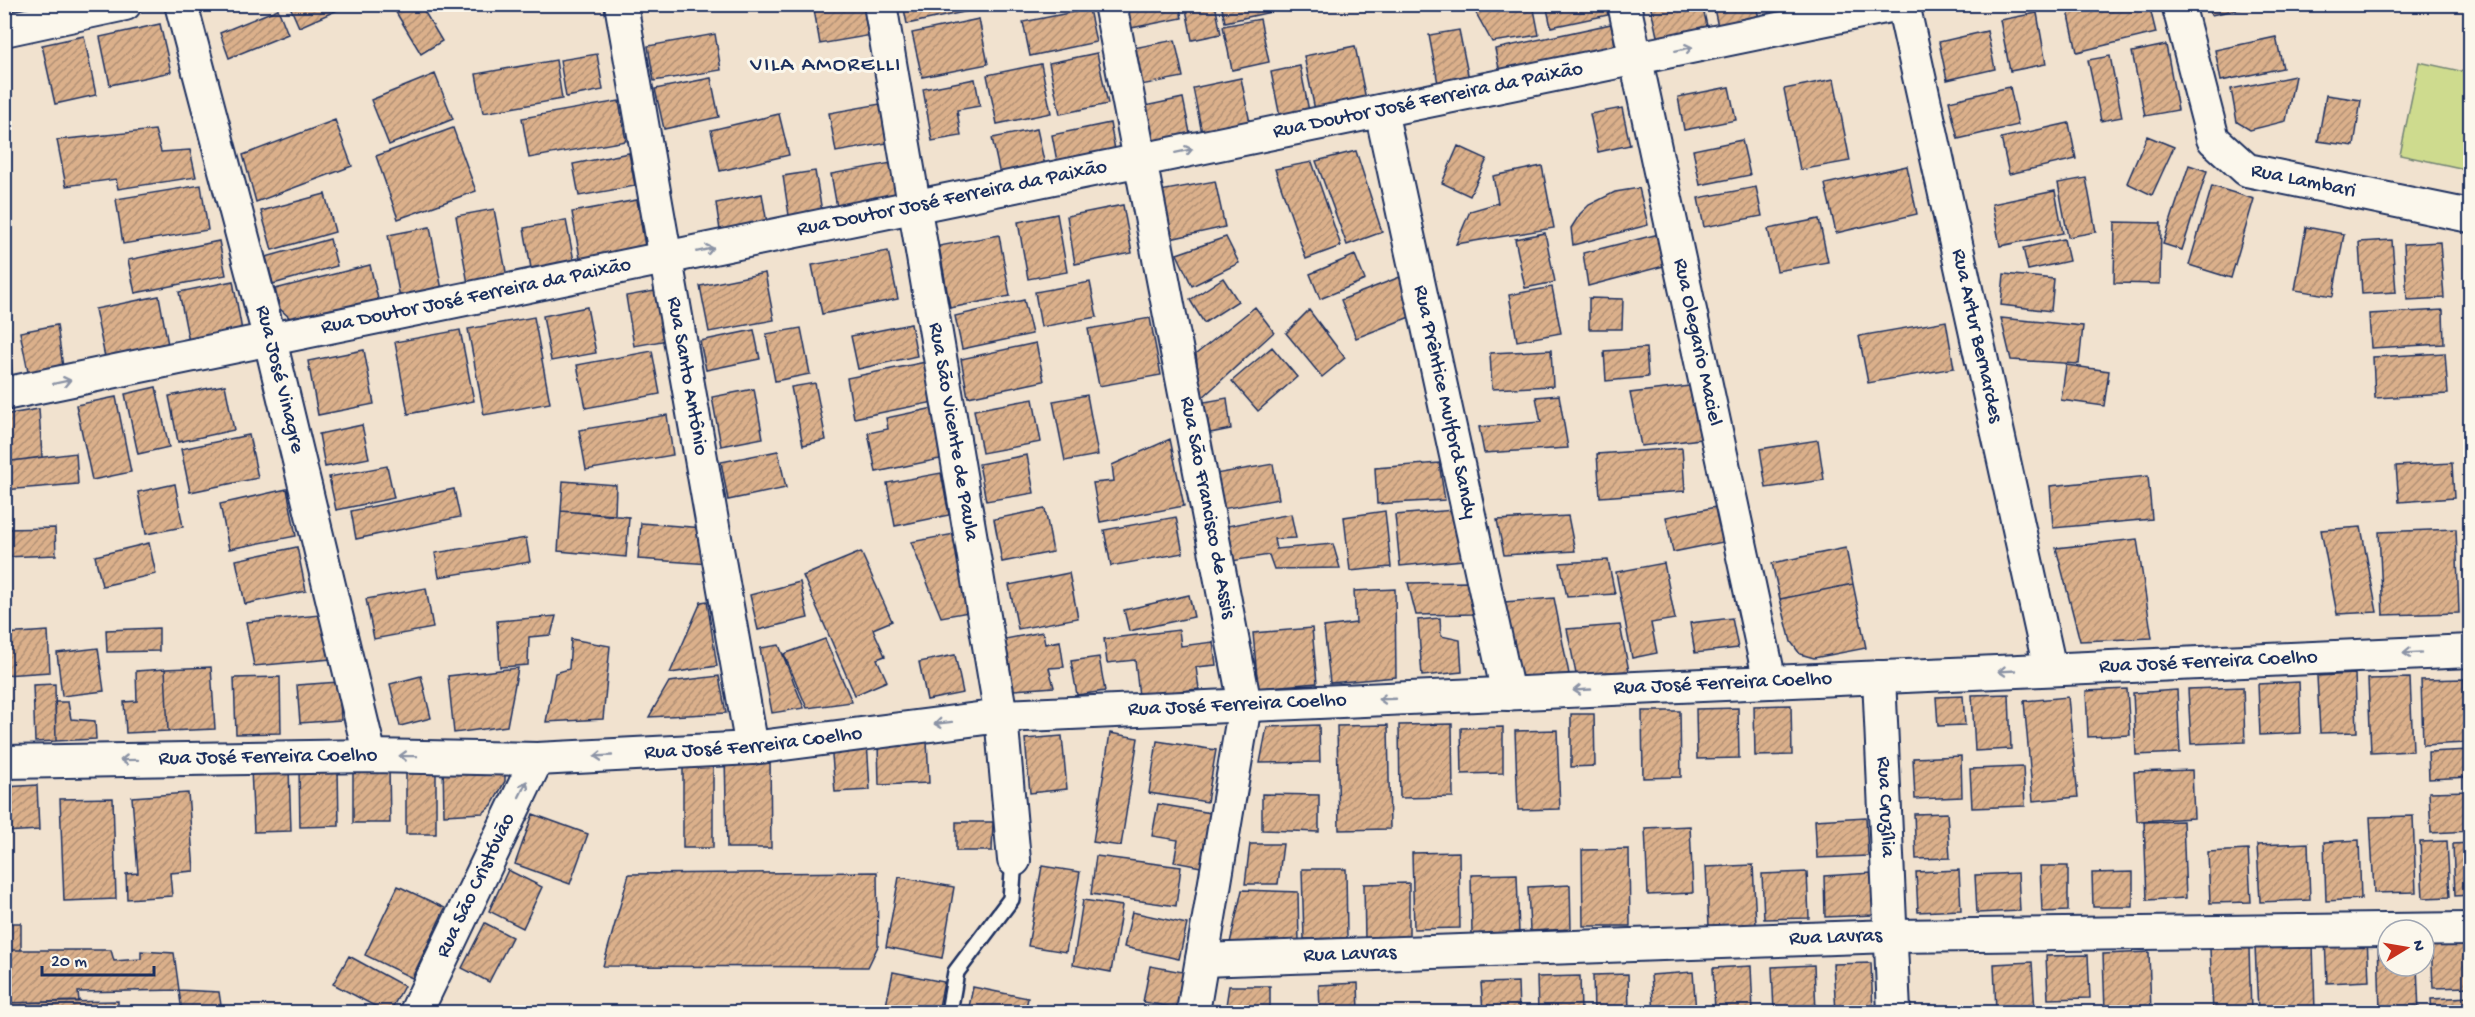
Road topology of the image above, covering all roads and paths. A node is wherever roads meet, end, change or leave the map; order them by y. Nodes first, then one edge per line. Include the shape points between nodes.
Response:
1 (125, 4) edge
2 (181, 4) edge
3 (621, 4) edge
4 (880, 4) edge
5 (1110, 4) edge
6 (1624, 4) edge
7 (1899, 4) edge
8 (1903, 4) edge
9 (2178, 4) edge
10 (4, 30) edge
11 (1638, 58) junction
12 (1381, 111) junction
13 (1140, 160) junction
14 (915, 207) junction
15 (2470, 216) edge
16 (666, 258) junction
17 (270, 339) junction
18 (4, 394) edge
19 (2470, 651) edge
20 (2050, 669) junction
21 (1879, 677) junction
22 (1770, 682) junction
23 (1508, 694) junction
24 (1245, 705) junction
25 (1001, 716) junction
26 (752, 748) junction
27 (370, 756) junction
28 (537, 759) junction
29 (4, 762) edge
30 (1014, 860) joint
31 (2470, 929) edge
32 (1891, 936) junction
33 (1202, 960) junction
34 (416, 1012) edge
35 (949, 1012) edge
36 (1193, 1012) edge
37 (1894, 1012) edge

1 - 10 street
2 - 17 street, Rua José Vinagre
3 - 16 street, Rua Santo Antônio
4 - 14 street, Rua São Vicente de Paula
5 - 13 street, Rua São Francisco de Assis
6 - 11 street, Rua Olegario Maciel
11 -> 7 street, Rua Doutor José Ferreira da Paixão
8 - 20 street, Rua Artur Bernardes
9 - 15 street, Rua Lambari via 2213,139 2247,170
11 - 12 street, Rua Doutor José Ferreira da Paixão
11 - 22 street, Rua Olegario Maciel
13 -> 12 street, Rua Doutor José Ferreira da Paixão
12 - 23 street, Rua Prêntice Mulford Sandy
13 - 14 street, Rua Doutor José Ferreira da Paixão
13 - 24 street, Rua São Francisco de Assis
16 -> 14 street, Rua Doutor José Ferreira da Paixão
14 - 25 street, Rua São Vicente de Paula
16 - 17 street, Rua Doutor José Ferreira da Paixão
16 - 26 street, Rua Santo Antônio
18 -> 17 street, Rua Doutor José Ferreira da Paixão
17 - 27 street, Rua José Vinagre
19 -> 20 street, Rua José Ferreira Coelho
20 -> 21 street, Rua José Ferreira Coelho
21 - 22 street, Rua José Ferreira Coelho
21 - 32 street, Rua Cruzília
22 -> 23 street, Rua José Ferreira Coelho
23 -> 24 street, Rua José Ferreira Coelho
24 - 25 street, Rua José Ferreira Coelho
24 - 33 street, Rua São Francisco de Assis
25 -> 26 street, Rua José Ferreira Coelho
25 - 30 street, Rua São Vicente de Paula
26 -> 28 street, Rua José Ferreira Coelho
28 -> 27 street, Rua José Ferreira Coelho
27 -> 29 street, Rua José Ferreira Coelho
34 -> 28 street, Rua São Cristóvão
30 - 35 lane via 1011,899 956,972
31 - 32 street, Rua Lavras
32 - 33 street, Rua Lavras
32 - 37 street, Rua Cruzília
33 - 36 street, Rua São Francisco de Assis

